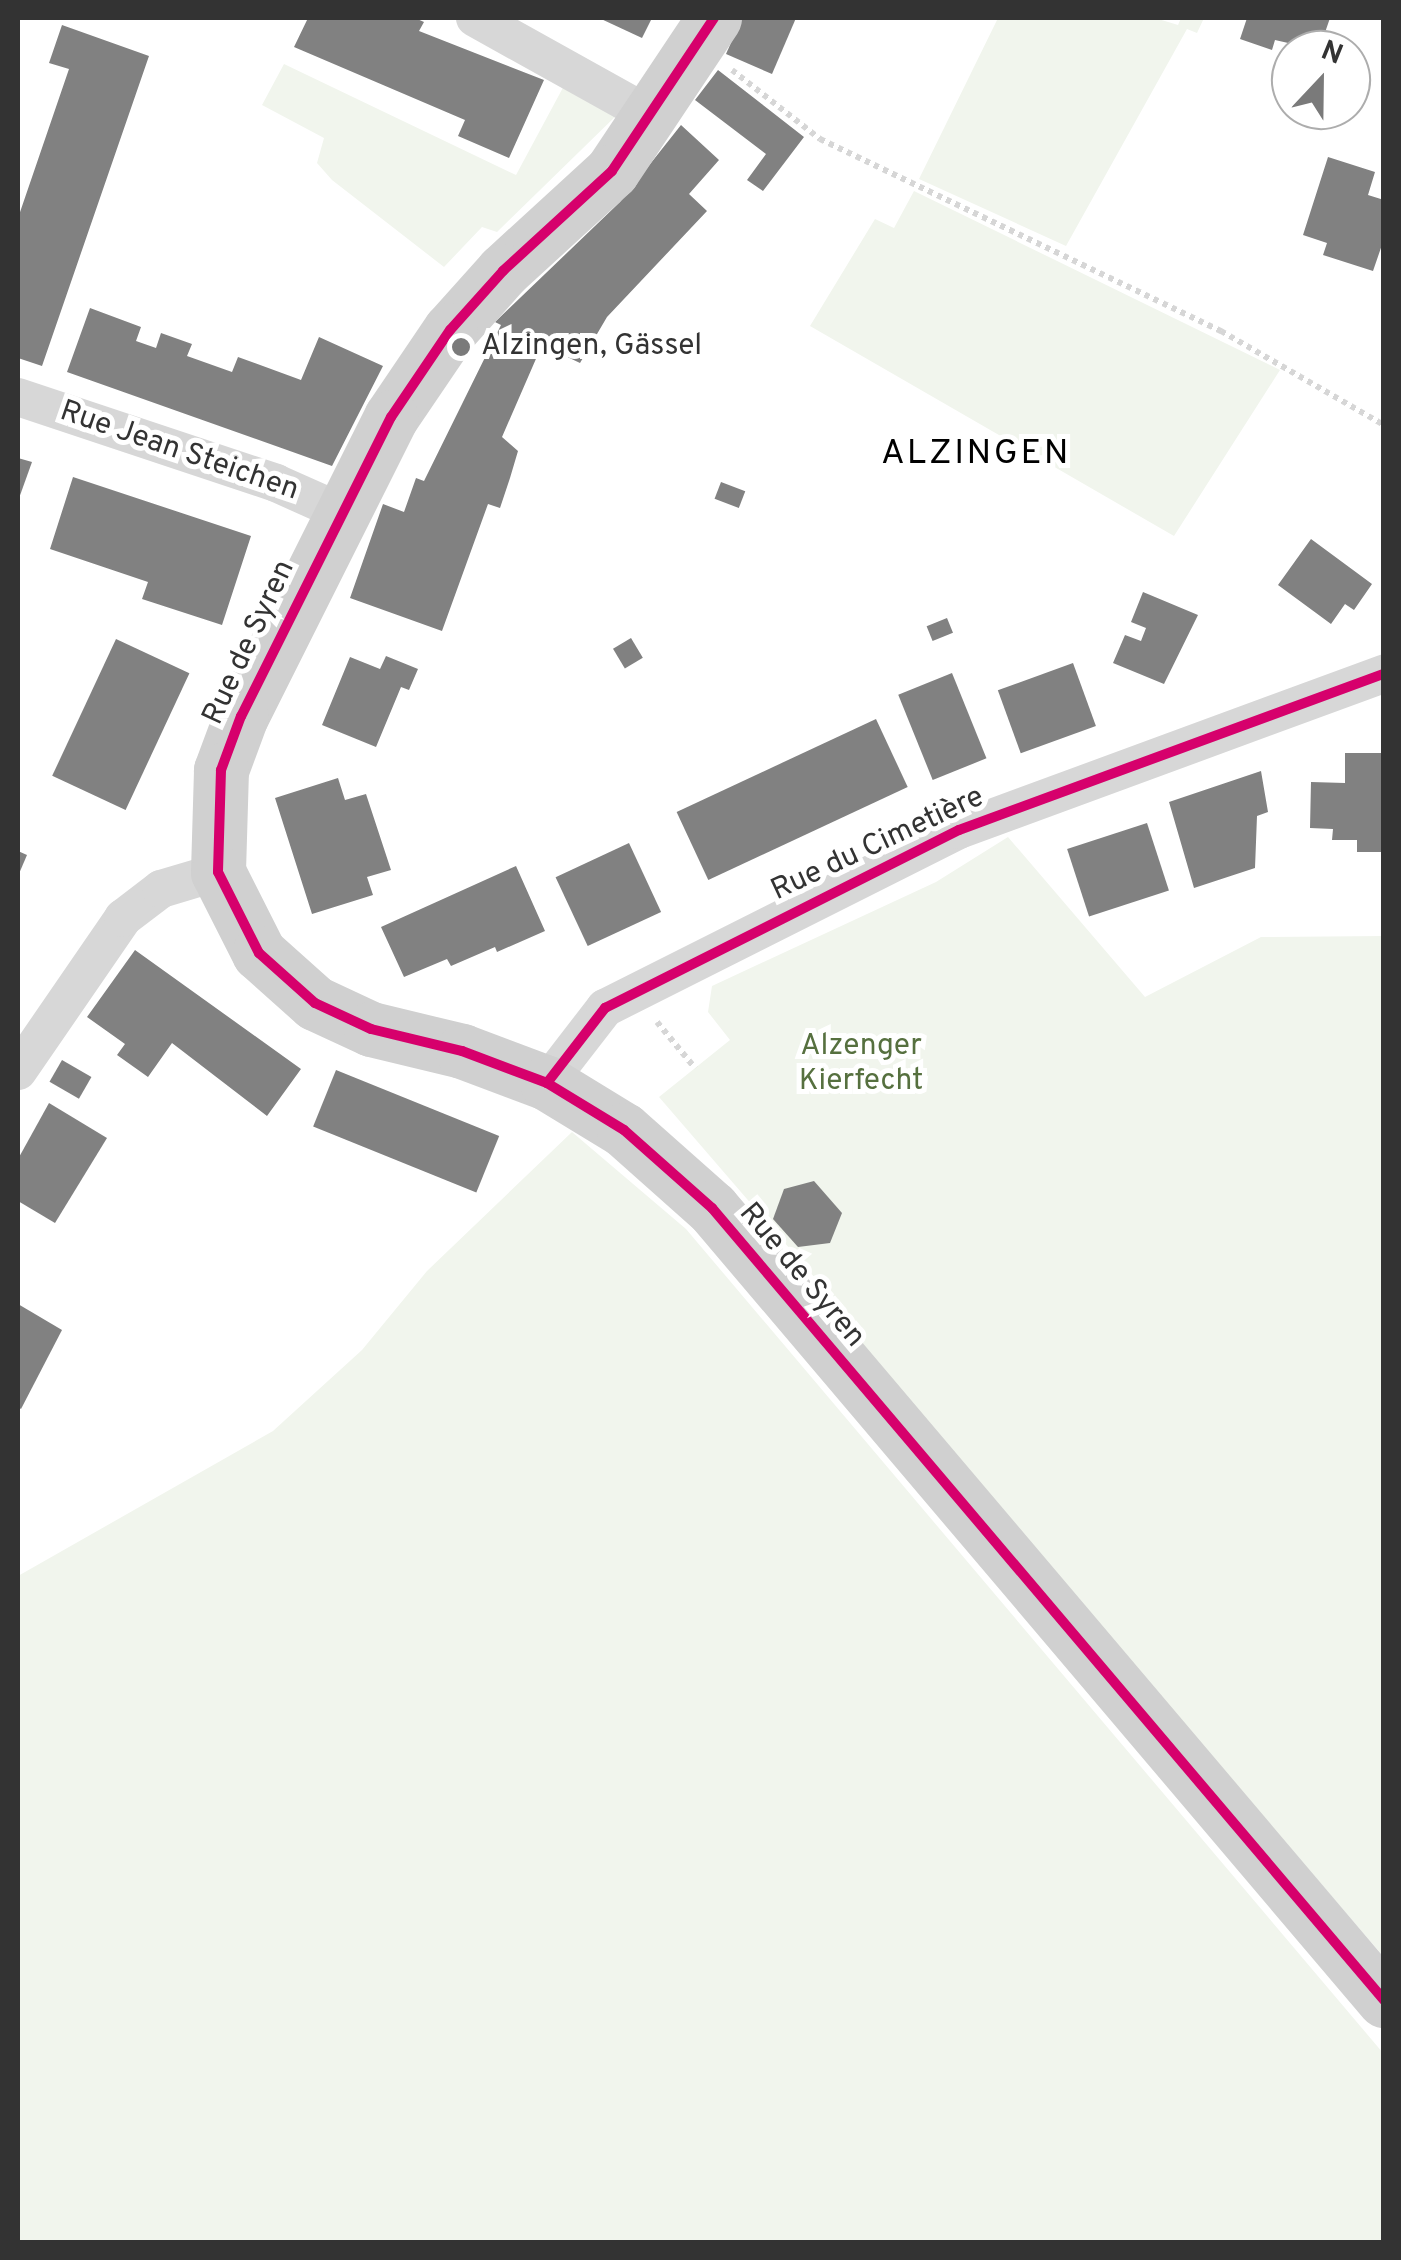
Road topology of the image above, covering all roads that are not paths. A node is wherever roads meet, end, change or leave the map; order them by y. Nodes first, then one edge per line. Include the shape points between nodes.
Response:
1 (475, 18) edge
2 (716, 38) edge
3 (653, 117) junction
4 (18, 396) edge
5 (339, 511) junction
6 (1384, 674) edge
7 (218, 872) junction
8 (18, 1071) edge
9 (547, 1083) junction
10 (1384, 2000) edge

1 - 3 street
2 - 3 main road, Rue de Syren
3 - 5 main road, Rue de Syren via 612,171 450,330
4 - 5 street, Rue Jean Steichen via 276,483
5 - 7 main road, Rue de Syren via 221,770
6 - 9 street, Rue du Cimetière via 959,830 605,1008
7 - 8 street via 161,888 124,918
7 - 9 main road, Rue de Syren via 258,953 315,1004 371,1029 462,1050
9 - 10 main road, Rue de Syren via 624,1130 712,1208

